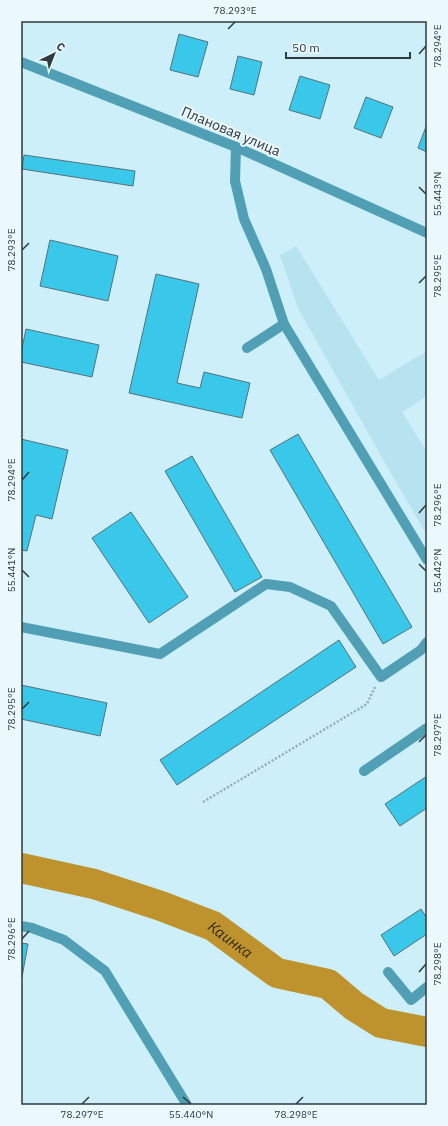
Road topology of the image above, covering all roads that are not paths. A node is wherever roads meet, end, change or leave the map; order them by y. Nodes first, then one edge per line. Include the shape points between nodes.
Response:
1 (21, 62) edge
2 (236, 147) junction
3 (427, 233) edge
4 (284, 324) junction
5 (247, 348) dead end
6 (427, 560) edge
7 (21, 627) edge
8 (425, 650) edge
9 (427, 728) edge
10 (364, 771) dead end
11 (21, 926) edge
12 (388, 972) dead end
13 (427, 987) edge
14 (187, 1105) edge

1 - 2 street, Плановая улица
2 - 3 street, Плановая улица
2 - 4 street via 235,180 244,219 266,269
4 - 5 street
4 - 6 street
7 - 8 street via 160,654 266,584 290,587 331,606 381,677
9 - 10 street
11 - 14 street via 64,940 106,971
12 - 13 street via 411,1000

